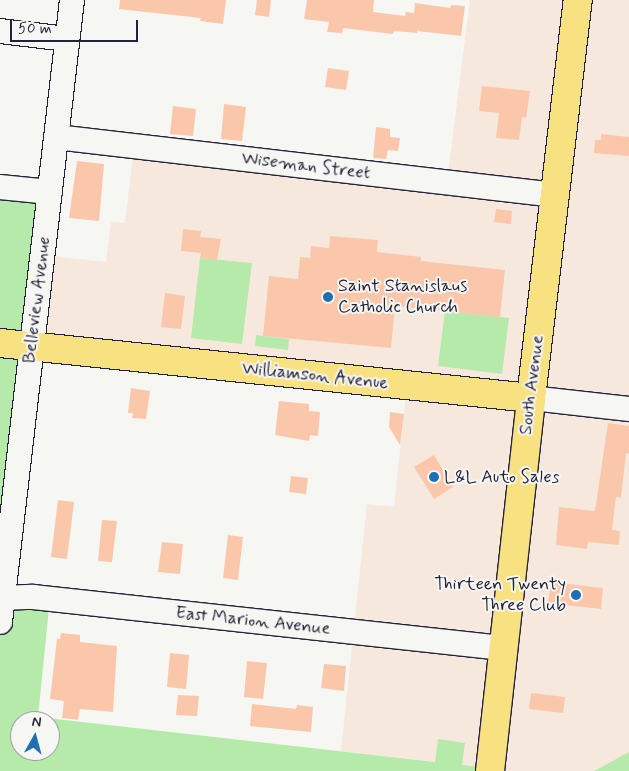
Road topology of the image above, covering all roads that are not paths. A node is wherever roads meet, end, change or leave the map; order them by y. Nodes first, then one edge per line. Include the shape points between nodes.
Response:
1 (72, 0) edge
2 (578, 0) edge
3 (0, 31) edge
4 (67, 39) junction
5 (56, 137) junction
6 (0, 186) edge
7 (50, 192) junction
8 (556, 195) junction
9 (0, 343) edge
10 (32, 347) junction
11 (530, 398) junction
12 (629, 408) edge
13 (2, 597) edge
14 (0, 622) edge
15 (503, 648) junction
16 (490, 771) edge

1 - 4 street, Belleview Avenue
2 - 8 main road, South Avenue
3 - 4 street
4 - 5 street, Belleview Avenue
5 - 7 street, Belleview Avenue
5 - 8 street, Wiseman Street
6 - 7 street
7 - 10 street, Belleview Avenue
8 - 11 main road, South Avenue
9 - 10 main road, Williamson Avenue
10 - 11 main road, Williamson Avenue
10 - 13 street, Belleview Avenue
11 - 12 street, Williamson Avenue
11 - 15 main road, South Avenue
13 - 14 street, Belleview Avenue
13 - 15 street, East Marion Avenue via 33,596
15 - 16 main road, South Avenue

